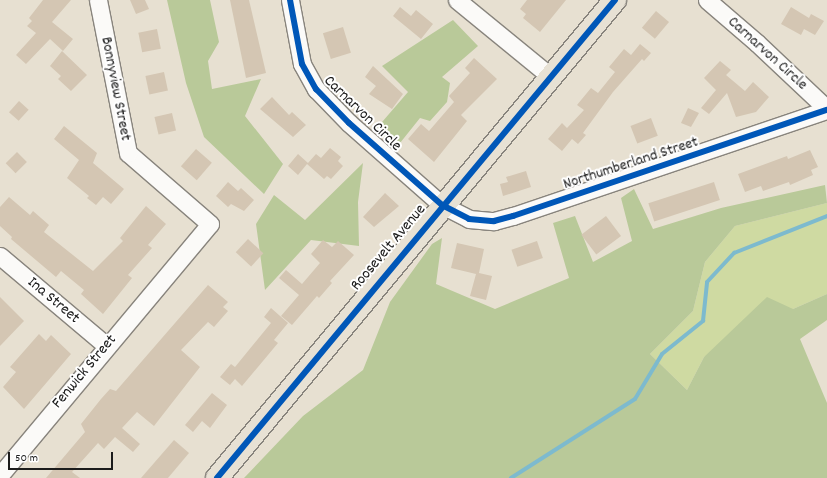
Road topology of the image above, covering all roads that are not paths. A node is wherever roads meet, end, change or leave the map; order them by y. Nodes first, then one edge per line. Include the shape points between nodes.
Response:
1 (98, 0) edge
2 (290, 0) edge
3 (457, 0) edge
4 (615, 0) edge
5 (706, 0) edge
6 (550, 76) junction
7 (827, 110) edge
8 (442, 205) junction
9 (0, 256) edge
10 (172, 270) joint
11 (107, 346) junction
12 (1, 472) edge
13 (217, 478) edge

1 - 10 street, Bonnyview Street via 128,153 210,224
2 - 8 street, Carnarvon Circle via 302,64 312,83 349,123
3 - 6 street
4 - 6 main road, Roosevelt Avenue
5 - 7 street, Carnarvon Circle via 757,43
6 - 8 main road, Roosevelt Avenue
7 - 8 street, Northumberland Street via 503,219 469,219
8 - 13 main road, Roosevelt Avenue
9 - 11 street, Ina Street
10 - 11 street, Fenwick Street
11 - 12 street, Fenwick Street

